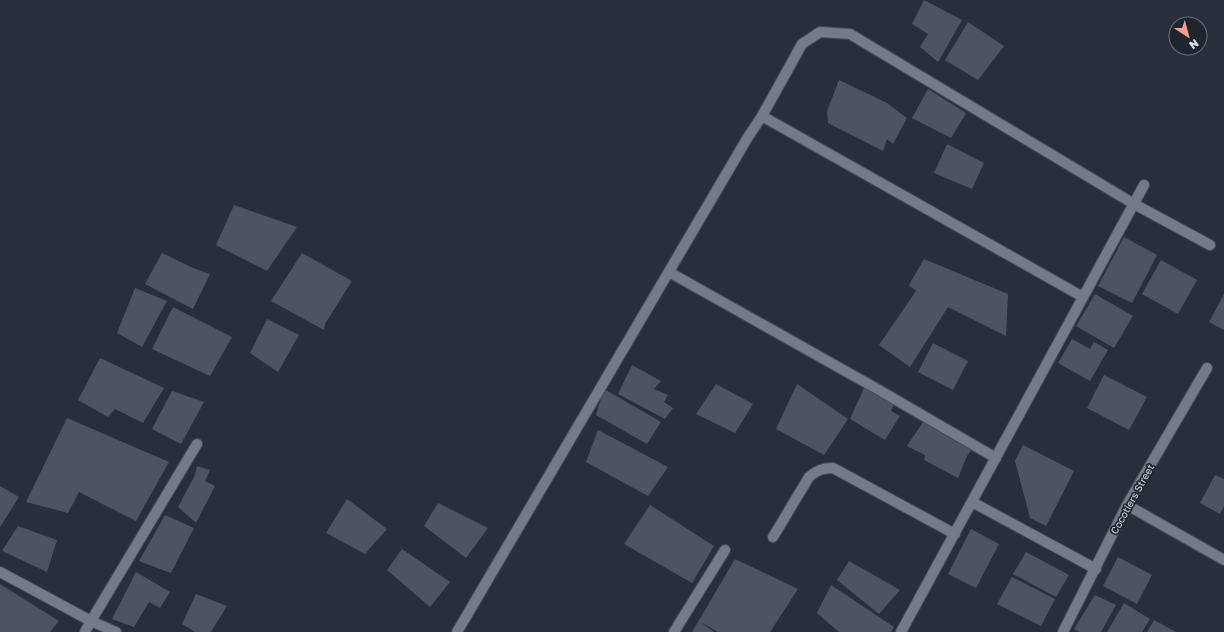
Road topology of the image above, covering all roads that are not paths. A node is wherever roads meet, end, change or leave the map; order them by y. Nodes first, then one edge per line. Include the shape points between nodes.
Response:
1 (762, 116) junction
2 (1144, 185) dead end
3 (1134, 204) junction
4 (1210, 244) dead end
5 (669, 272) junction
6 (1083, 297) junction
7 (1207, 368) dead end
8 (197, 444) dead end
9 (996, 458) junction
10 (972, 502) junction
11 (1127, 506) junction
12 (955, 534) junction
13 (773, 537) dead end
14 (725, 550) dead end
15 (1224, 560) edge
16 (1096, 569) junction
17 (0, 572) edge
18 (91, 620) junction
19 (1065, 631) edge
20 (86, 632) edge
21 (116, 632) edge
22 (456, 632) edge
23 (674, 632) edge
24 (901, 632) edge

1 - 3 street via 802,44 820,32 850,34
1 - 5 street
1 - 6 street
2 - 3 street
3 - 4 street
3 - 6 street
5 - 9 street
5 - 22 street
6 - 9 street
7 - 11 street, Cocotiers Street
8 - 18 street
9 - 10 street
10 - 12 street
10 - 16 street
11 - 15 street
11 - 16 street, Cocotiers Street
12 - 13 street via 833,468 823,468 809,477
12 - 24 street
14 - 23 street
16 - 19 street, Cocotiers Street
17 - 18 street
18 - 20 street
18 - 21 street

